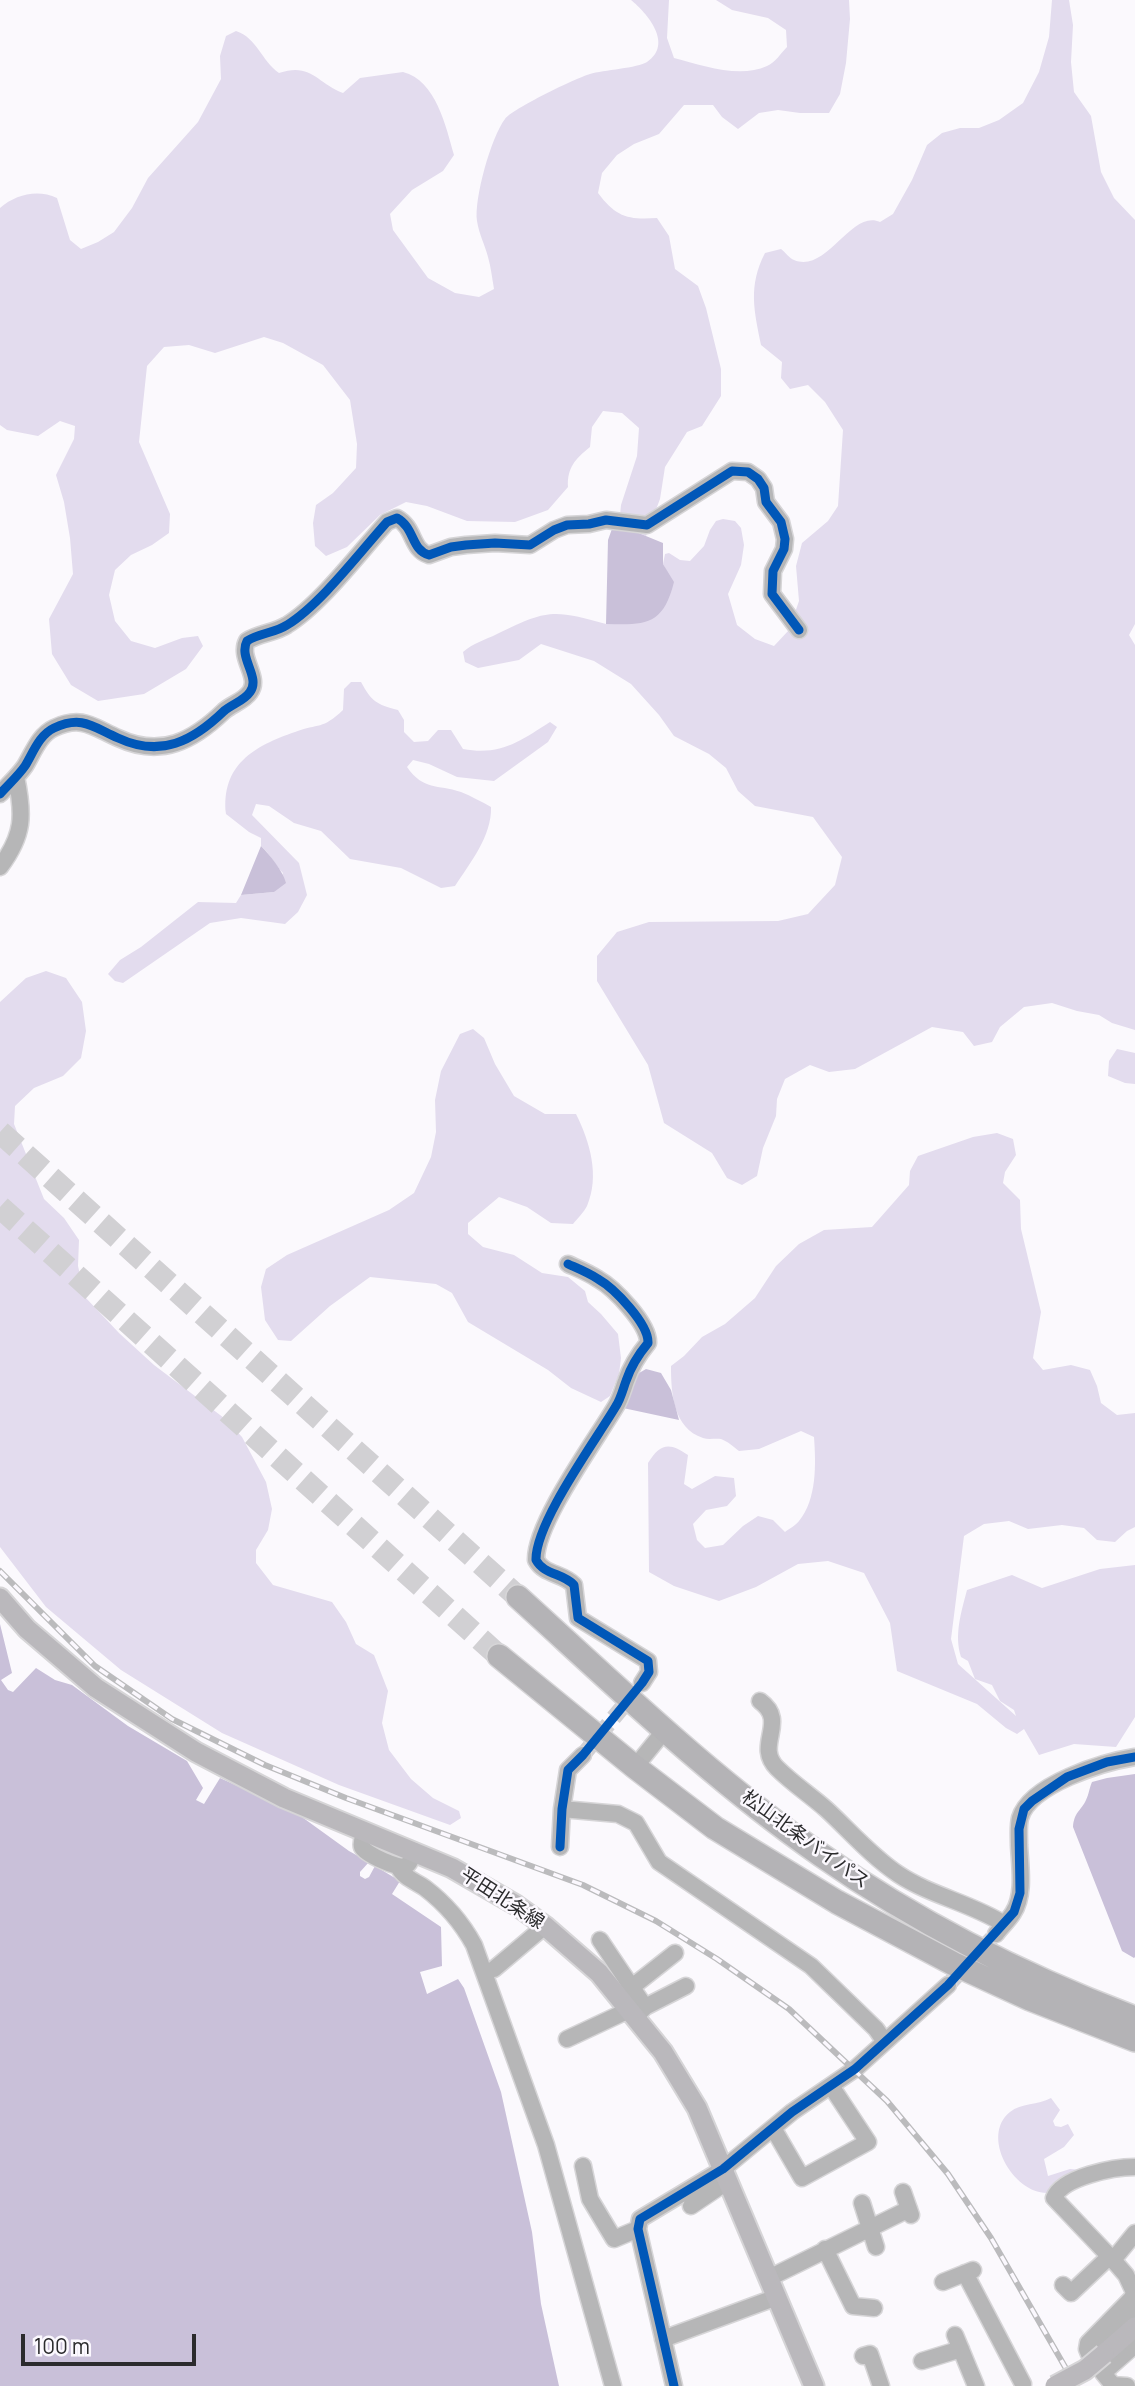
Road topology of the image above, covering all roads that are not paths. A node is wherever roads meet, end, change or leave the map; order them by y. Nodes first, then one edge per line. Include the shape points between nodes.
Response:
1 (799, 630) dead end
2 (16, 777) junction
3 (0, 794) edge
4 (0, 867) edge
5 (568, 1264) dead end
6 (519, 1597) tunnel mouth
7 (0, 1598) edge
8 (499, 1656) tunnel mouth
9 (642, 1683) dead end
10 (760, 1701) dead end
11 (664, 1730) junction
12 (583, 1755) tunnel mouth
13 (1135, 1757) edge
14 (635, 1767) junction
15 (562, 1810) junction
16 (365, 1831) junction
17 (560, 1847) dead end
18 (415, 1851) junction
19 (399, 1868) junction
20 (545, 1926) junction
21 (600, 1940) dead end
22 (676, 1953) dead end
23 (494, 1969) dead end
24 (948, 1985) tunnel mouth
25 (687, 1986) dead end
26 (632, 1987) junction
27 (636, 2011) junction
28 (1135, 2018) edge
29 (567, 2039) dead end
30 (1135, 2040) edge
31 (885, 2042) junction
32 (831, 2086) junction
33 (773, 2128) junction
34 (583, 2166) dead end
35 (1135, 2167) edge
36 (725, 2175) junction
37 (903, 2192) dead end
38 (862, 2203) dead end
39 (691, 2206) dead end
40 (869, 2227) junction
41 (638, 2228) junction
42 (1135, 2233) edge
43 (876, 2247) dead end
44 (825, 2249) junction
45 (1112, 2258) junction
46 (943, 2282) dead end
47 (1063, 2285) dead end
48 (773, 2287) junction
49 (874, 2308) dead end
50 (1135, 2311) edge
51 (1135, 2327) edge
52 (663, 2339) junction
53 (1135, 2345) edge
54 (863, 2356) dead end
55 (922, 2361) dead end
56 (1099, 2361) junction
57 (1025, 2383) edge
58 (613, 2386) edge
59 (674, 2386) edge
60 (814, 2386) edge
61 (881, 2386) edge
62 (976, 2386) edge
63 (1055, 2386) edge
64 (1126, 2386) edge

1 - 2 street via 772,594 773,570 784,549 781,522 766,502 758,479 741,470 716,479 646,525 606,520 567,525 530,545 466,545 429,555 418,550 407,525 397,518 387,522 295,620 247,641 244,652 252,690 208,727 171,746 148,746 121,740 84,722 68,723 47,731
2 - 3 street
2 - 4 street via 20,830
5 - 9 street via 611,1289 646,1329 648,1343 549,1519 536,1560 543,1569 574,1585 579,1618 648,1661 649,1672
6 - 11 highway, 松山北条バイパス
7 - 16 main road, 平田北条線 via 27,1629 96,1688 196,1752 284,1798
8 - 14 highway, 松山北条バイパス
10 - 13 street via 773,1717 768,1752 774,1766 898,1874 987,1913 1000,1929 1014,1912 1020,1893 1019,1829 1024,1810 1067,1777
11 - 14 street
11 - 28 highway, 松山北条バイパス via 801,1840 905,1909 1038,1979
12 - 15 street via 568,1770
14 - 30 highway, 松山北条バイパス via 715,1828 837,1902 954,1964
15 - 17 street
15 - 31 street via 618,1814 636,1823 659,1862 811,1966
16 - 18 main road, 平田北条線
16 - 19 street via 363,1848
18 - 19 street via 409,1863
18 - 20 main road, 平田北条線 via 452,1868
19 - 58 street via 456,1917 481,1962 546,2145
20 - 23 street
20 - 27 main road, 平田北条線 via 577,1951
21 - 26 street
22 - 26 street
24 - 31 street
25 - 27 street
26 - 27 street
27 - 29 street
27 - 36 main road, 平田北条線 via 696,2108
31 - 32 street
32 - 33 street
32 - 33 street via 868,2142 802,2178
33 - 36 street
34 - 41 street via 590,2199 614,2239
35 - 45 street via 1093,2174 1062,2186 1054,2198
36 - 39 street
36 - 41 street via 640,2219
36 - 48 main road, 平田北条線
37 - 40 street via 910,2212
38 - 40 street
40 - 43 street
40 - 44 street
41 - 52 street
42 - 45 street
44 - 48 street
44 - 49 street via 853,2306
45 - 47 street via 1072,2294
45 - 56 street via 1135,2292 1088,2343 1087,2349
46 - 57 street via 969,2272
48 - 52 street
48 - 60 main road, 平田北条線
50 - 56 street via 1113,2334
51 - 56 main road
52 - 59 street
53 - 56 street
54 - 61 street via 870,2354
55 - 62 street via 958,2342
56 - 63 main road, bridge
56 - 64 street via 1113,2385

